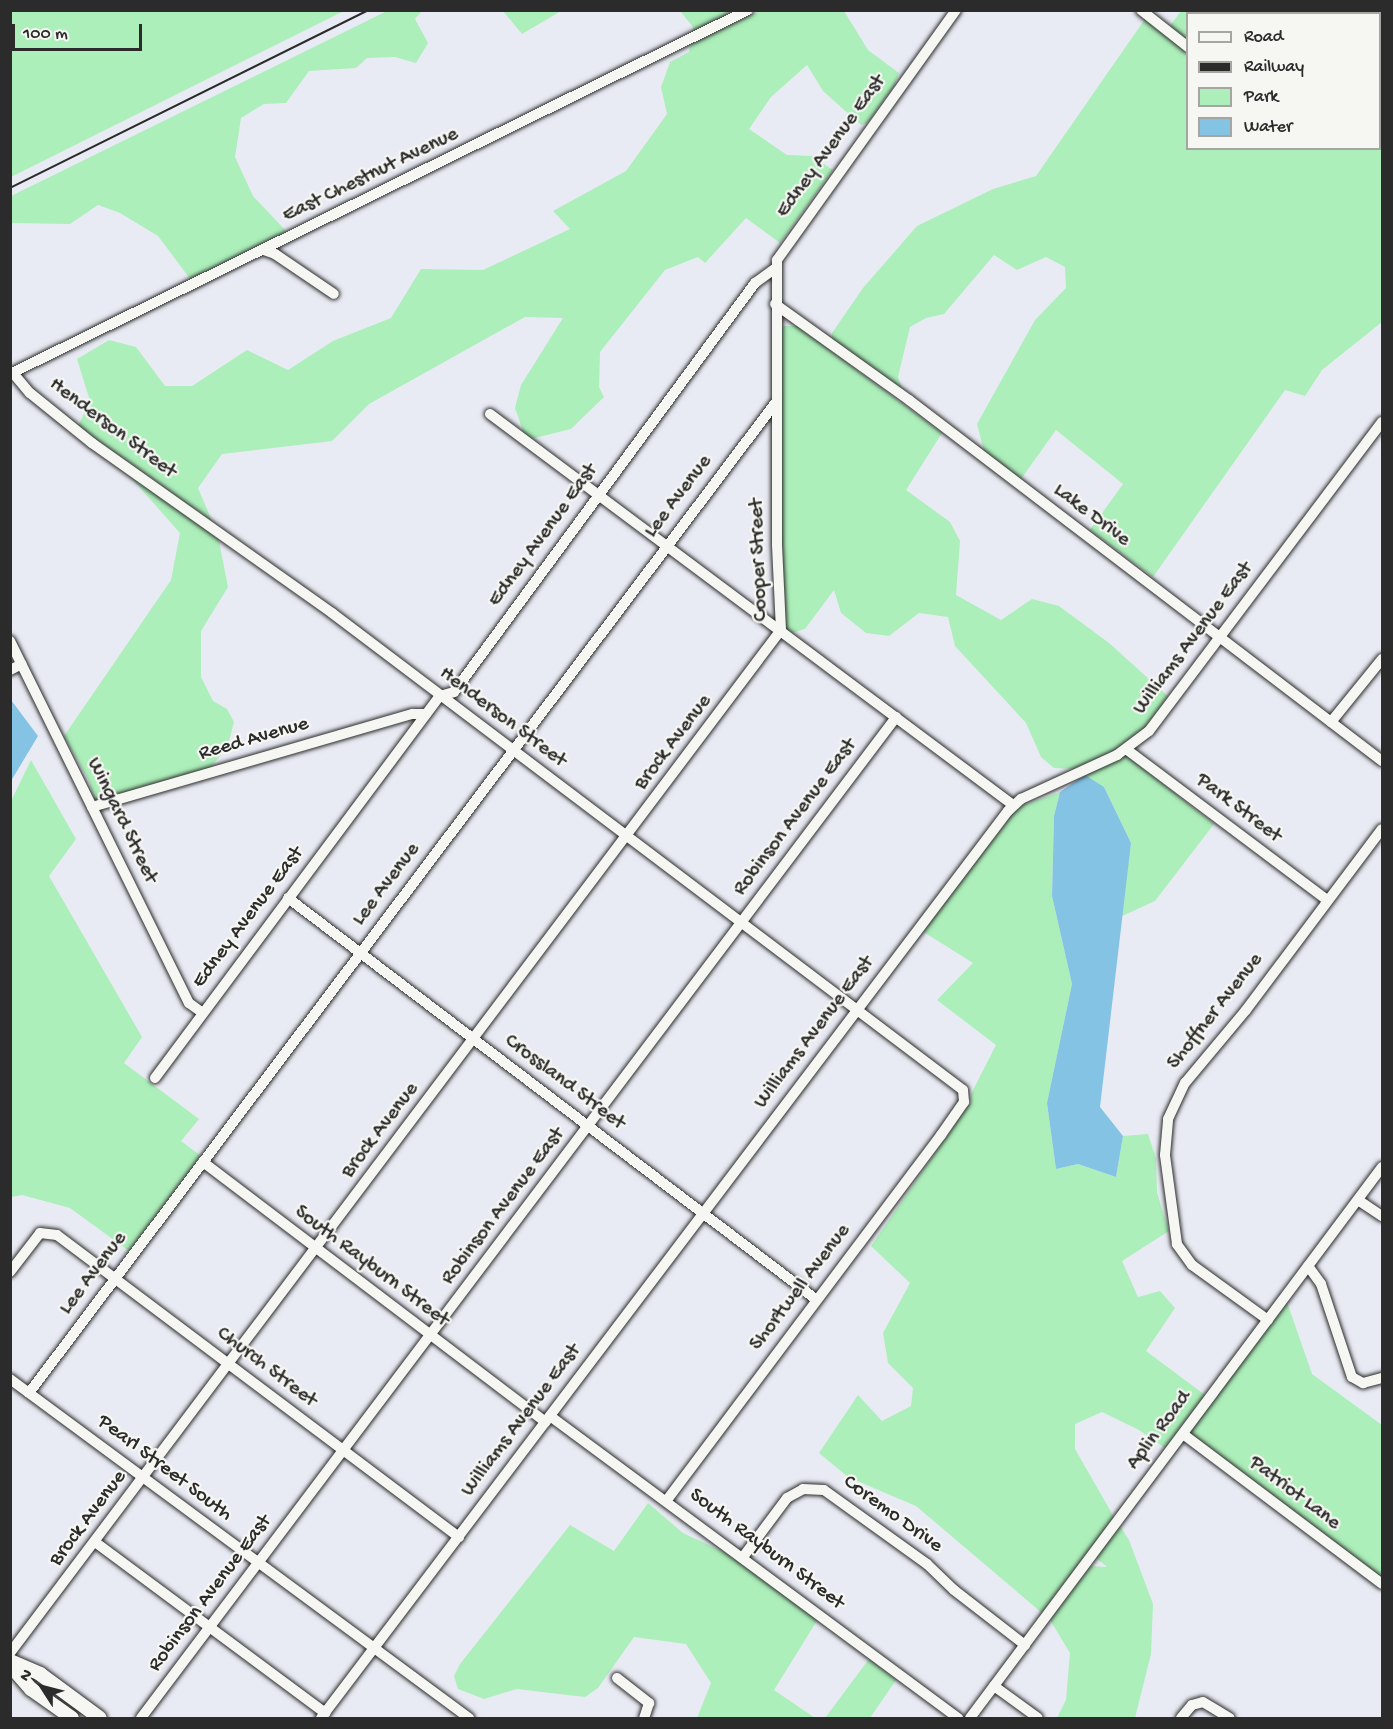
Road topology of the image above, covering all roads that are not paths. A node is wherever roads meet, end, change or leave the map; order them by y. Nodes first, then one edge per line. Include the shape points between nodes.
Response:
1 (748, 10) edge
2 (956, 10) edge
3 (1141, 10) edge
4 (1186, 45) edge
5 (264, 250) junction
6 (774, 269) junction
7 (334, 294) dead end
8 (775, 304) junction
9 (12, 374) edge
10 (776, 402) junction
11 (490, 414) dead end
12 (1383, 422) edge
13 (598, 496) junction
14 (666, 546) junction
15 (781, 630) junction
16 (1219, 639) junction
17 (10, 640) edge
18 (1383, 659) edge
19 (22, 664) junction
20 (10, 670) edge
21 (440, 696) junction
22 (426, 714) junction
23 (896, 717) junction
24 (1331, 722) junction
25 (1126, 749) junction
26 (513, 751) junction
27 (1383, 761) edge
28 (1013, 805) junction
29 (93, 807) junction
30 (1383, 829) edge
31 (628, 836) junction
32 (288, 898) junction
33 (1327, 900) junction
34 (742, 921) junction
35 (360, 953) junction
36 (857, 1009) junction
37 (203, 1013) junction
38 (474, 1040) junction
39 (155, 1078) dead end
40 (965, 1097) joint
41 (589, 1127) junction
42 (203, 1162) junction
43 (1383, 1167) edge
44 (1358, 1200) junction
45 (703, 1212) junction
46 (1383, 1216) edge
47 (316, 1249) junction
48 (1308, 1266) junction
49 (10, 1272) edge
50 (116, 1278) junction
51 (817, 1300) junction
52 (1268, 1320) junction
53 (431, 1336) junction
54 (229, 1365) junction
55 (1383, 1378) edge
56 (10, 1379) edge
57 (29, 1393) junction
58 (548, 1419) junction
59 (1182, 1434) junction
60 (345, 1450) junction
61 (144, 1478) junction
62 (666, 1501) junction
63 (459, 1537) junction
64 (95, 1542) junction
65 (743, 1557) junction
66 (259, 1564) junction
67 (1383, 1584) edge
68 (210, 1628) junction
69 (1025, 1645) junction
70 (374, 1649) junction
71 (10, 1653) edge
72 (10, 1663) edge
73 (617, 1678) dead end
74 (994, 1686) junction
75 (323, 1716) edge
76 (72, 1719) edge
77 (100, 1719) edge
78 (141, 1719) edge
79 (469, 1719) edge
80 (644, 1719) edge
81 (958, 1719) edge
82 (970, 1719) edge
83 (1038, 1719) edge
84 (1181, 1719) edge
85 (1230, 1719) edge

1 - 5 street, East Chestnut Avenue
2 - 6 street, Edney Avenue East via 781,249
3 - 4 street
5 - 7 street
5 - 9 street, East Chestnut Avenue
6 - 8 street, Cooper Street
6 - 13 street, Edney Avenue East via 755,283
8 - 10 street, Cooper Street
8 - 16 street, Lake Drive via 909,400
9 - 21 street, Henderson Street via 92,443 263,562
10 - 14 street, Lee Avenue
10 - 15 street, Cooper Street
11 - 13 street
12 - 16 street, Williams Avenue East
13 - 14 street
13 - 21 street, Edney Avenue East via 454,692
14 - 15 street
14 - 26 street, Lee Avenue
15 - 23 street, Cooper Street
15 - 31 street, Brock Avenue
16 - 24 street, Lake Drive
16 - 25 street, Williams Avenue East via 1157,722
17 - 19 street, Wingard Street
18 - 24 street
19 - 20 street
19 - 29 street, Wingard Street
21 - 22 street, Edney Avenue East
21 - 26 street, Henderson Street
22 - 29 street, Reed Avenue via 413,714
22 - 32 street, Edney Avenue East
23 - 28 street, Cooper Street
23 - 34 street, Robinson Avenue East
24 - 27 street, Lake Drive
25 - 28 street, Williams Avenue East
25 - 33 street, Park Street
26 - 31 street, Henderson Street
26 - 35 street, Lee Avenue
28 - 36 street, Williams Avenue East
29 - 37 street, Wingard Street via 189,1003
30 - 33 street, Shoffner Avenue
31 - 34 street, Henderson Street
31 - 38 street, Brock Avenue
32 - 35 street, Crossland Street
32 - 37 street, Edney Avenue East
33 - 52 street, Shoffner Avenue via 1176,1098 1165,1146 1180,1248 1192,1265
34 - 36 street, Henderson Street
34 - 41 street, Robinson Avenue East
35 - 38 street, Crossland Street
35 - 42 street, Lee Avenue
36 - 40 street, Henderson Street via 959,1086
36 - 45 street, Williams Avenue East
37 - 39 street, Edney Avenue East
38 - 41 street, Crossland Street
38 - 47 street, Brock Avenue
40 - 51 street, Shortwell Avenue
41 - 45 street, Crossland Street
41 - 53 street, Robinson Avenue East
42 - 47 street, South Rayburn Street
42 - 50 street, Lee Avenue
43 - 44 street, Aplin Road
44 - 46 street
44 - 48 street, Aplin Road
45 - 51 street, Crossland Street
45 - 58 street, Williams Avenue East
47 - 53 street, South Rayburn Street
47 - 54 street, Brock Avenue
48 - 52 street, Aplin Road
48 - 55 street via 1321,1284 1352,1377 1363,1383
49 - 50 street, Church Street via 40,1233 49,1232
50 - 54 street, Church Street
50 - 57 street, Lee Avenue
51 - 62 street, Shortwell Avenue
52 - 59 street, Aplin Road
53 - 58 street, South Rayburn Street
53 - 60 street, Robinson Avenue East
54 - 60 street, Church Street
54 - 61 street, Brock Avenue
56 - 57 street, Pearl Street South
57 - 61 street, Pearl Street South
58 - 62 street, South Rayburn Street
58 - 63 street, Williams Avenue East
59 - 67 street, Patriot Lane
59 - 69 street, Aplin Road
60 - 63 street, Church Street
60 - 66 street, Robinson Avenue East
61 - 64 street, Brock Avenue
61 - 66 street, Pearl Street South
62 - 65 street, South Rayburn Street
63 - 70 street, Williams Avenue East
64 - 68 street
64 - 71 street, Brock Avenue
65 - 69 street, Coremo Drive via 787,1498 803,1489 824,1490 927,1564
65 - 81 street, South Rayburn Street
66 - 68 street, Robinson Avenue East
66 - 70 street, Pearl Street South
68 - 75 street
68 - 78 street, Robinson Avenue East
69 - 74 street, Aplin Road
70 - 75 street, Williams Avenue East
70 - 79 street, Pearl Street South
72 - 76 main road via 31,1689
72 - 77 main road via 40,1674
73 - 80 street via 649,1703
74 - 82 street, Aplin Road
74 - 83 street
84 - 85 street via 1192,1705 1203,1702

